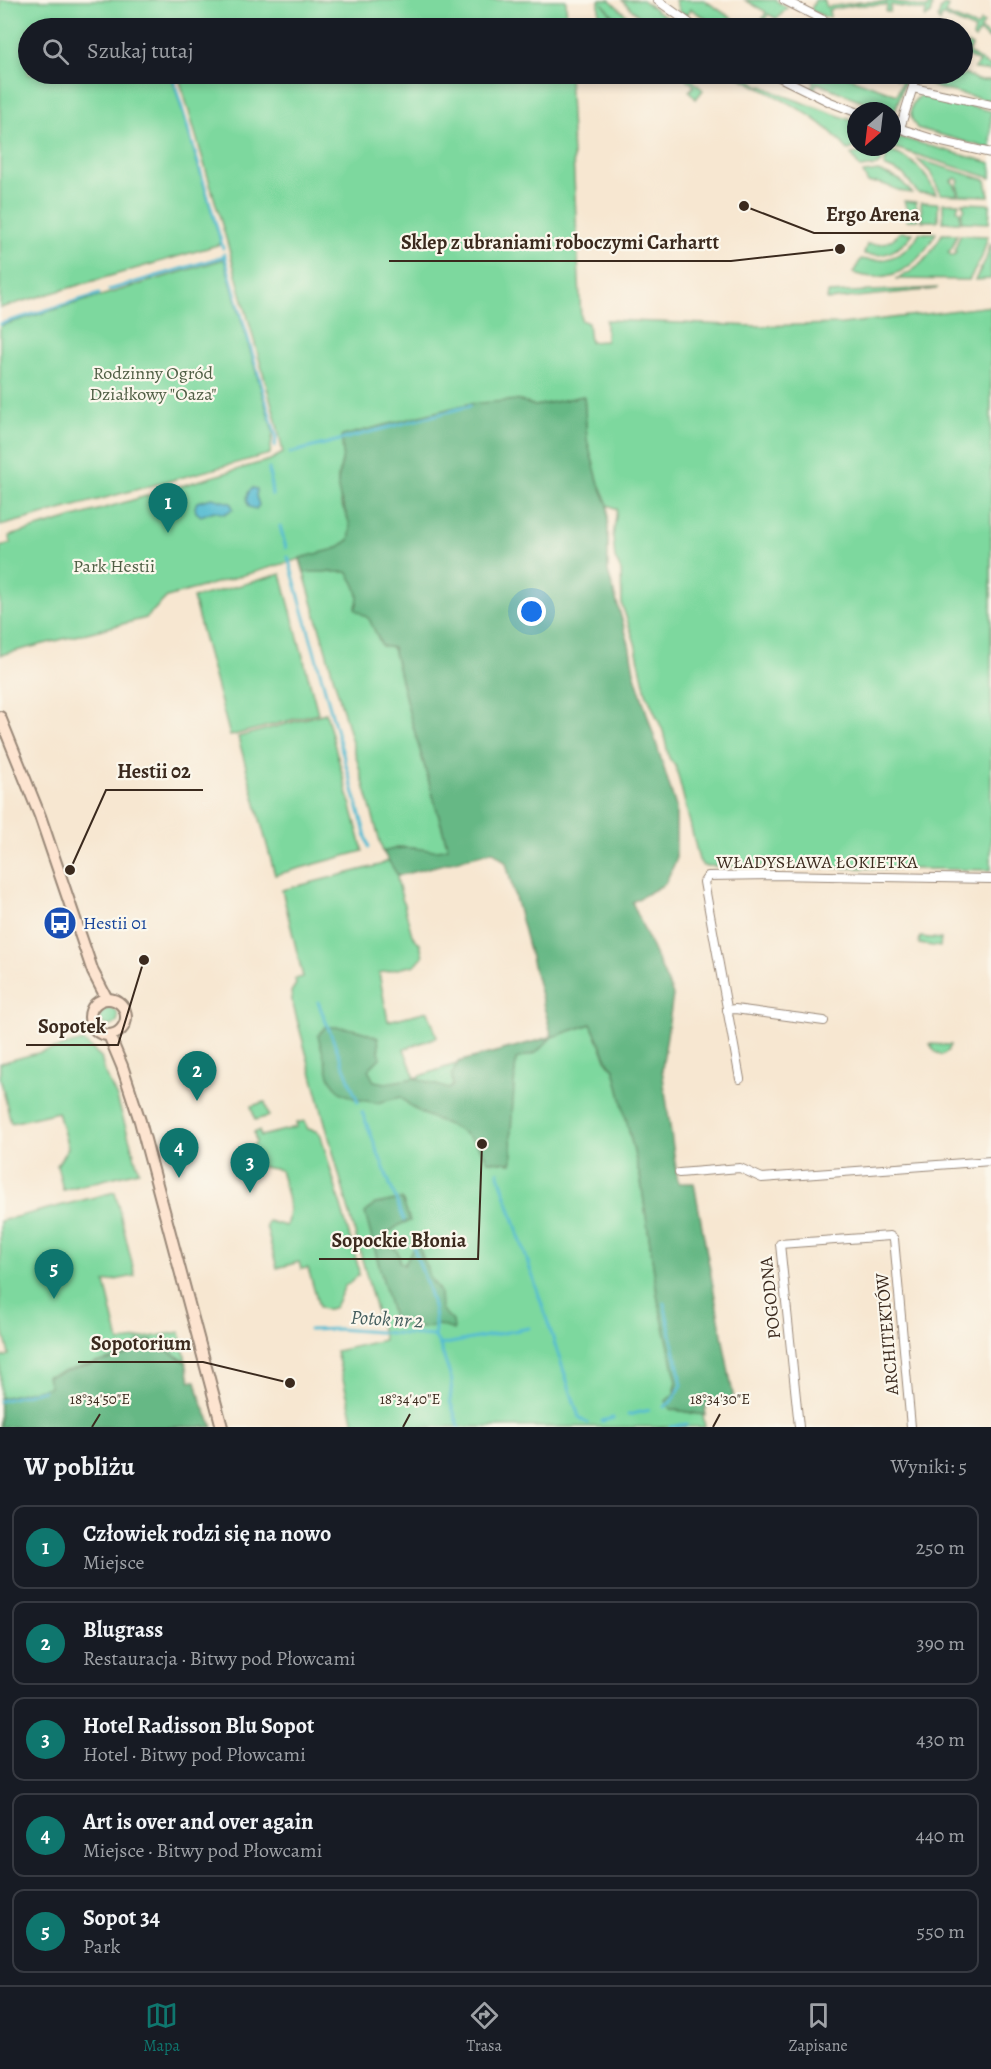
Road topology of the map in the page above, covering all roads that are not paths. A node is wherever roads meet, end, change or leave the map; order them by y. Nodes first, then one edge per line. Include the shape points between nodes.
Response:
1 (784, 0) edge
2 (661, 1) edge
3 (683, 18) edge
4 (819, 18) edge
5 (793, 84) edge
6 (914, 84) edge
7 (913, 88) junction
8 (991, 105) edge
9 (847, 109) edge
10 (901, 116) edge
11 (901, 129) edge
12 (991, 153) edge
13 (0, 717) edge
14 (991, 879) edge
15 (102, 1001) junction
16 (727, 1010) junction
17 (824, 1021) dead end
18 (114, 1033) junction
19 (740, 1079) dead end
20 (991, 1161) edge
21 (680, 1173) dead end
22 (894, 1239) joint
23 (222, 1427) edge
24 (799, 1427) edge
25 (911, 1427) edge

1 - 4 street
2 - 3 street
5 - 9 street
6 - 7 street
7 - 8 street
7 - 10 street
11 - 12 street
13 - 15 street via 40,816
14 - 16 street, WŁADYSŁAWA ŁOKIETKA via 708,876 704,882
15 - 18 street via 91,1012 91,1022 100,1033
15 - 18 street via 121,1004 126,1011 125,1024
16 - 17 street
16 - 19 street, WŁADYSŁAWA ŁOKIETKA
18 - 23 street
20 - 21 street via 762,1178 740,1168
22 - 24 street, POGODNA via 890,1236 780,1244
22 - 25 street, ARCHITEKTÓW

